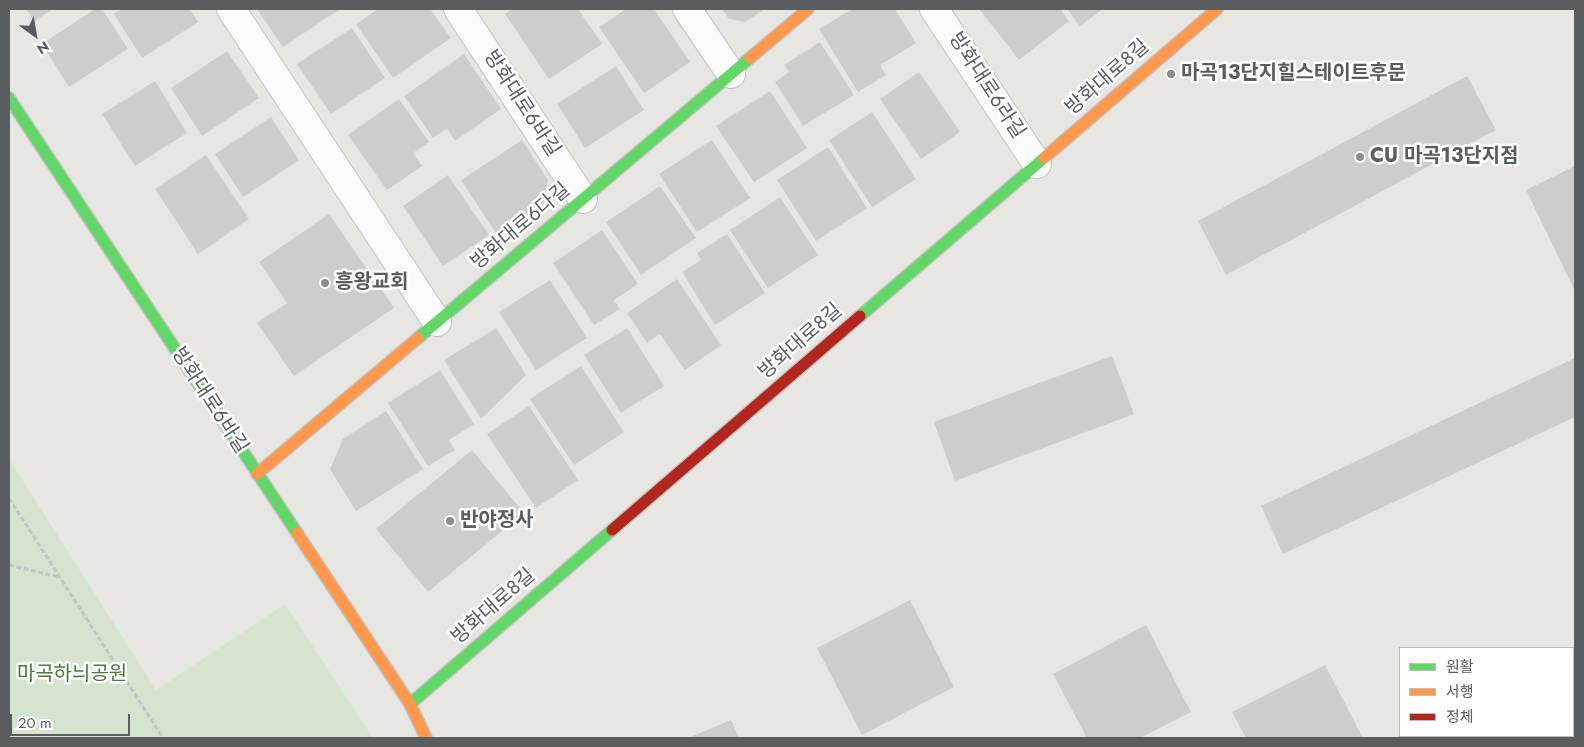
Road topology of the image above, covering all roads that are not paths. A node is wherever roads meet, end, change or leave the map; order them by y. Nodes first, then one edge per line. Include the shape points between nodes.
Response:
1 (231, 9) edge
2 (458, 9) edge
3 (687, 9) edge
4 (808, 9) edge
5 (934, 9) edge
6 (1217, 9) edge
7 (731, 74) junction
8 (9, 98) edge
9 (1037, 164) junction
10 (583, 199) junction
11 (437, 322) junction
12 (257, 474) junction
13 (410, 704) junction
14 (426, 738) edge

1 - 11 street
2 - 10 street, 방화대로6바길
3 - 7 street
4 - 7 street, 방화대로6다길
5 - 9 street, 방화대로6라길
6 - 9 street, 방화대로8길
7 - 10 street, 방화대로6다길
8 - 12 street, 방화대로6바길
9 - 13 street, 방화대로8길
10 - 11 street, 방화대로6다길
11 - 12 street, 방화대로6다길
12 - 13 street, 방화대로6바길
13 - 14 street, 방화대로6바길

